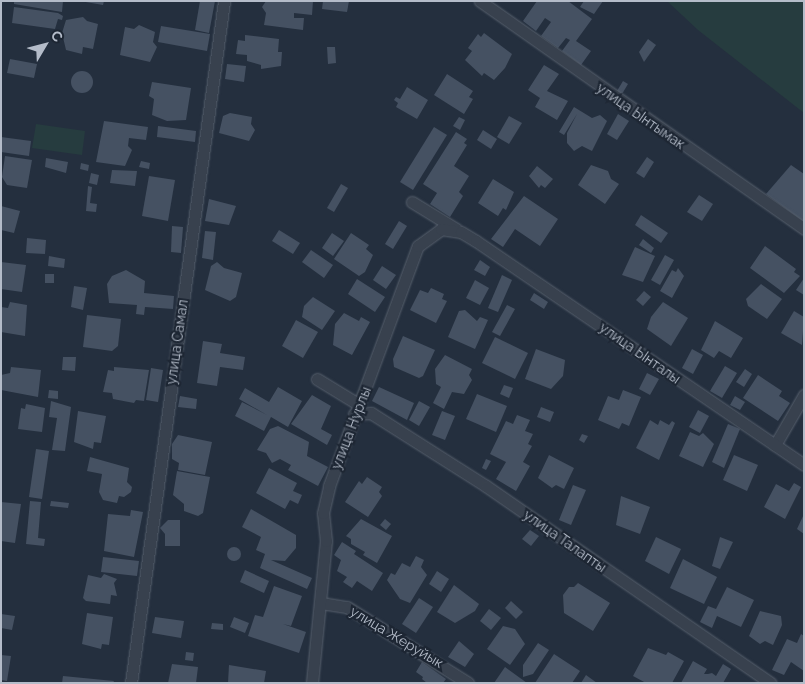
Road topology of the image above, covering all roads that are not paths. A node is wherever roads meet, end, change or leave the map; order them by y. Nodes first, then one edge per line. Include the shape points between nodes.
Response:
1 (224, 1) edge
2 (480, 1) edge
3 (412, 202) dead end
4 (804, 229) edge
5 (462, 232) junction
6 (317, 379) dead end
7 (804, 395) edge
8 (356, 409) junction
9 (775, 445) junction
10 (804, 465) edge
11 (321, 603) junction
12 (131, 683) edge
13 (312, 683) edge
14 (468, 683) edge
15 (770, 683) edge

1 - 12 street, улица Самал
2 - 4 street, улица Ынтымак
3 - 5 street
5 - 8 street, улица Нурлы via 442,229 418,246
5 - 9 street, улица Ынталы
6 - 8 street
7 - 9 street
8 - 11 street, улица Нурлы via 328,486 323,513 326,541
8 - 15 street, улица Талапты via 371,413 478,481
9 - 10 street, улица Ынталы
11 - 13 street, улица Нурлы
11 - 14 street, улица Жеруйык via 347,607

